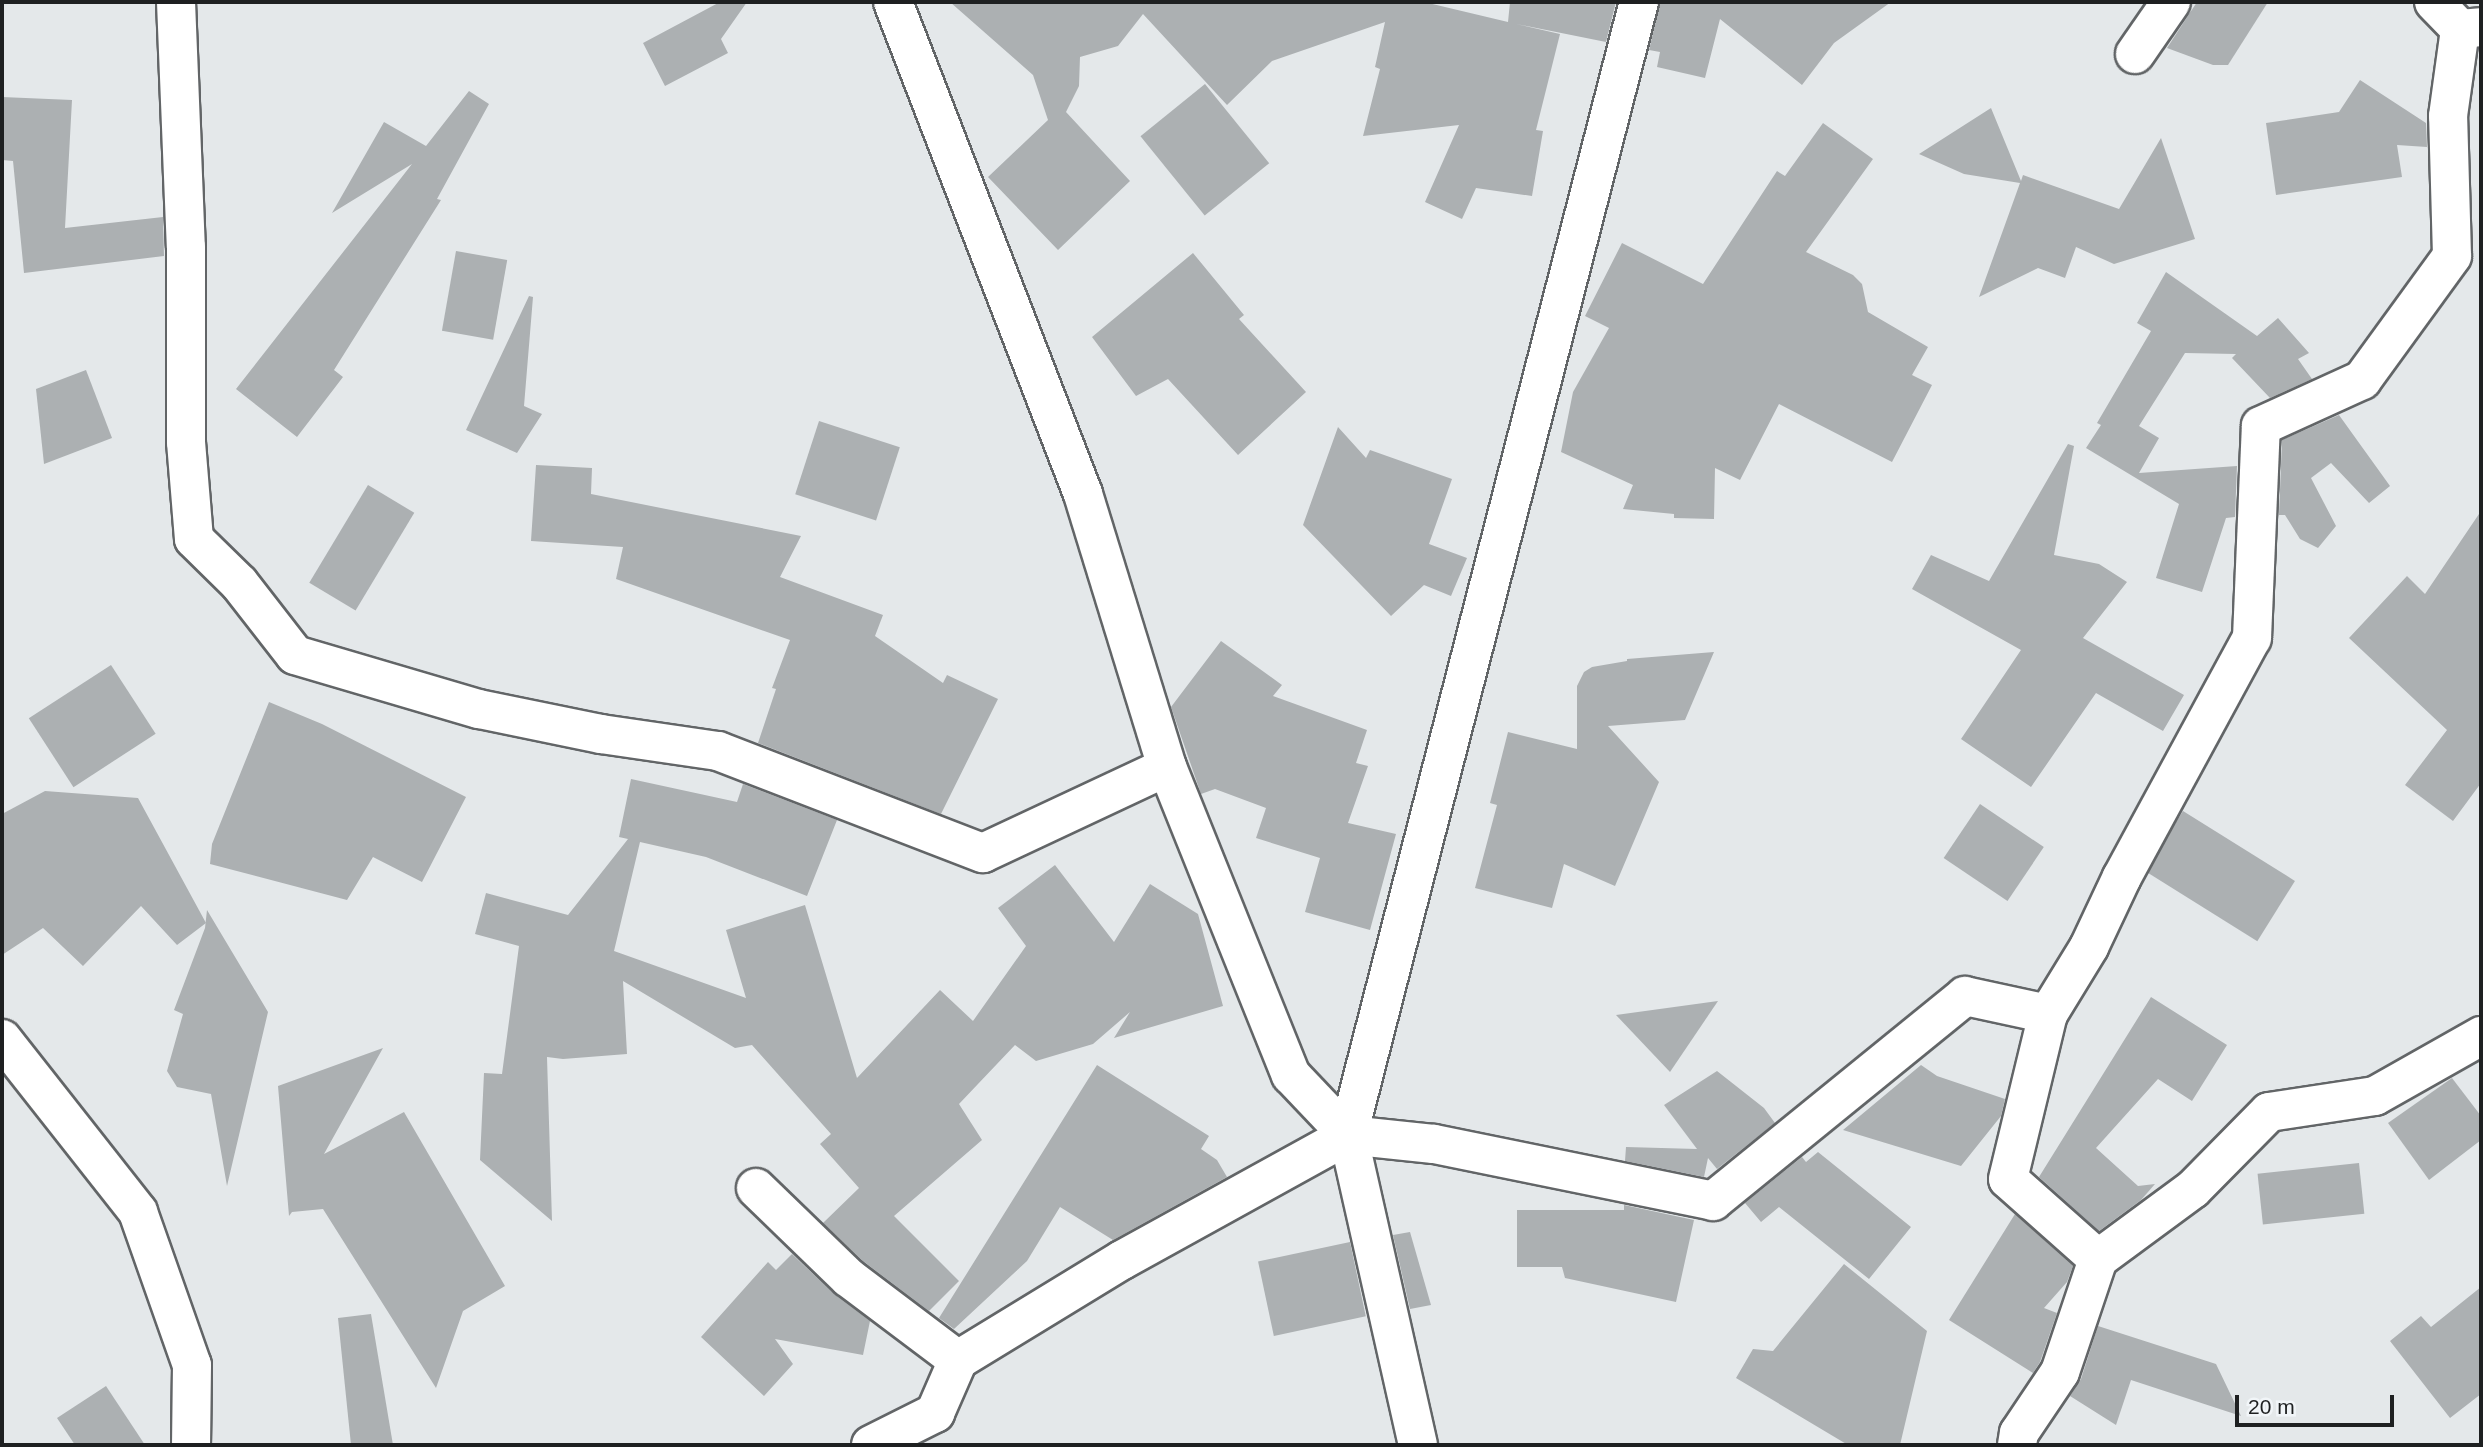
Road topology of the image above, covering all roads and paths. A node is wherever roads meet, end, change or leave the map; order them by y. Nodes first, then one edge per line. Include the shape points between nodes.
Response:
1 (176, 2) edge
2 (893, 2) edge
3 (1639, 2) edge
4 (2171, 2) edge
5 (2434, 2) edge
6 (2471, 28) edge
7 (2135, 54) dead end
8 (1167, 767) junction
9 (2048, 1014) junction
10 (2481, 1036) edge
11 (2, 1039) edge
12 (1348, 1135) junction
13 (756, 1188) dead end
14 (2098, 1259) junction
15 (958, 1360) junction
16 (927, 1429) edge
17 (191, 1445) edge
18 (871, 1445) edge
19 (1418, 1445) edge
20 (2017, 1445) edge

1 - 8 street via 186,247 186,442 194,539 239,583 295,655 479,709 600,734 718,751 984,853
2 - 8 street via 1083,495
3 - 12 street
4 - 7 street
5 - 6 street
6 - 9 street via 2448,116 2452,256 2362,380 2261,426 2252,638 2089,947
8 - 12 street via 1291,1075
9 - 12 street via 1965,996 1713,1201 1434,1144
9 - 14 street via 2008,1179
10 - 14 street via 2375,1096 2269,1112 2193,1189
11 - 17 street via 138,1212 192,1365
12 - 15 street via 1122,1260
12 - 19 street
13 - 15 street via 849,1278
14 - 20 street via 2060,1372 2019,1433
15 - 16 street
16 - 18 street

